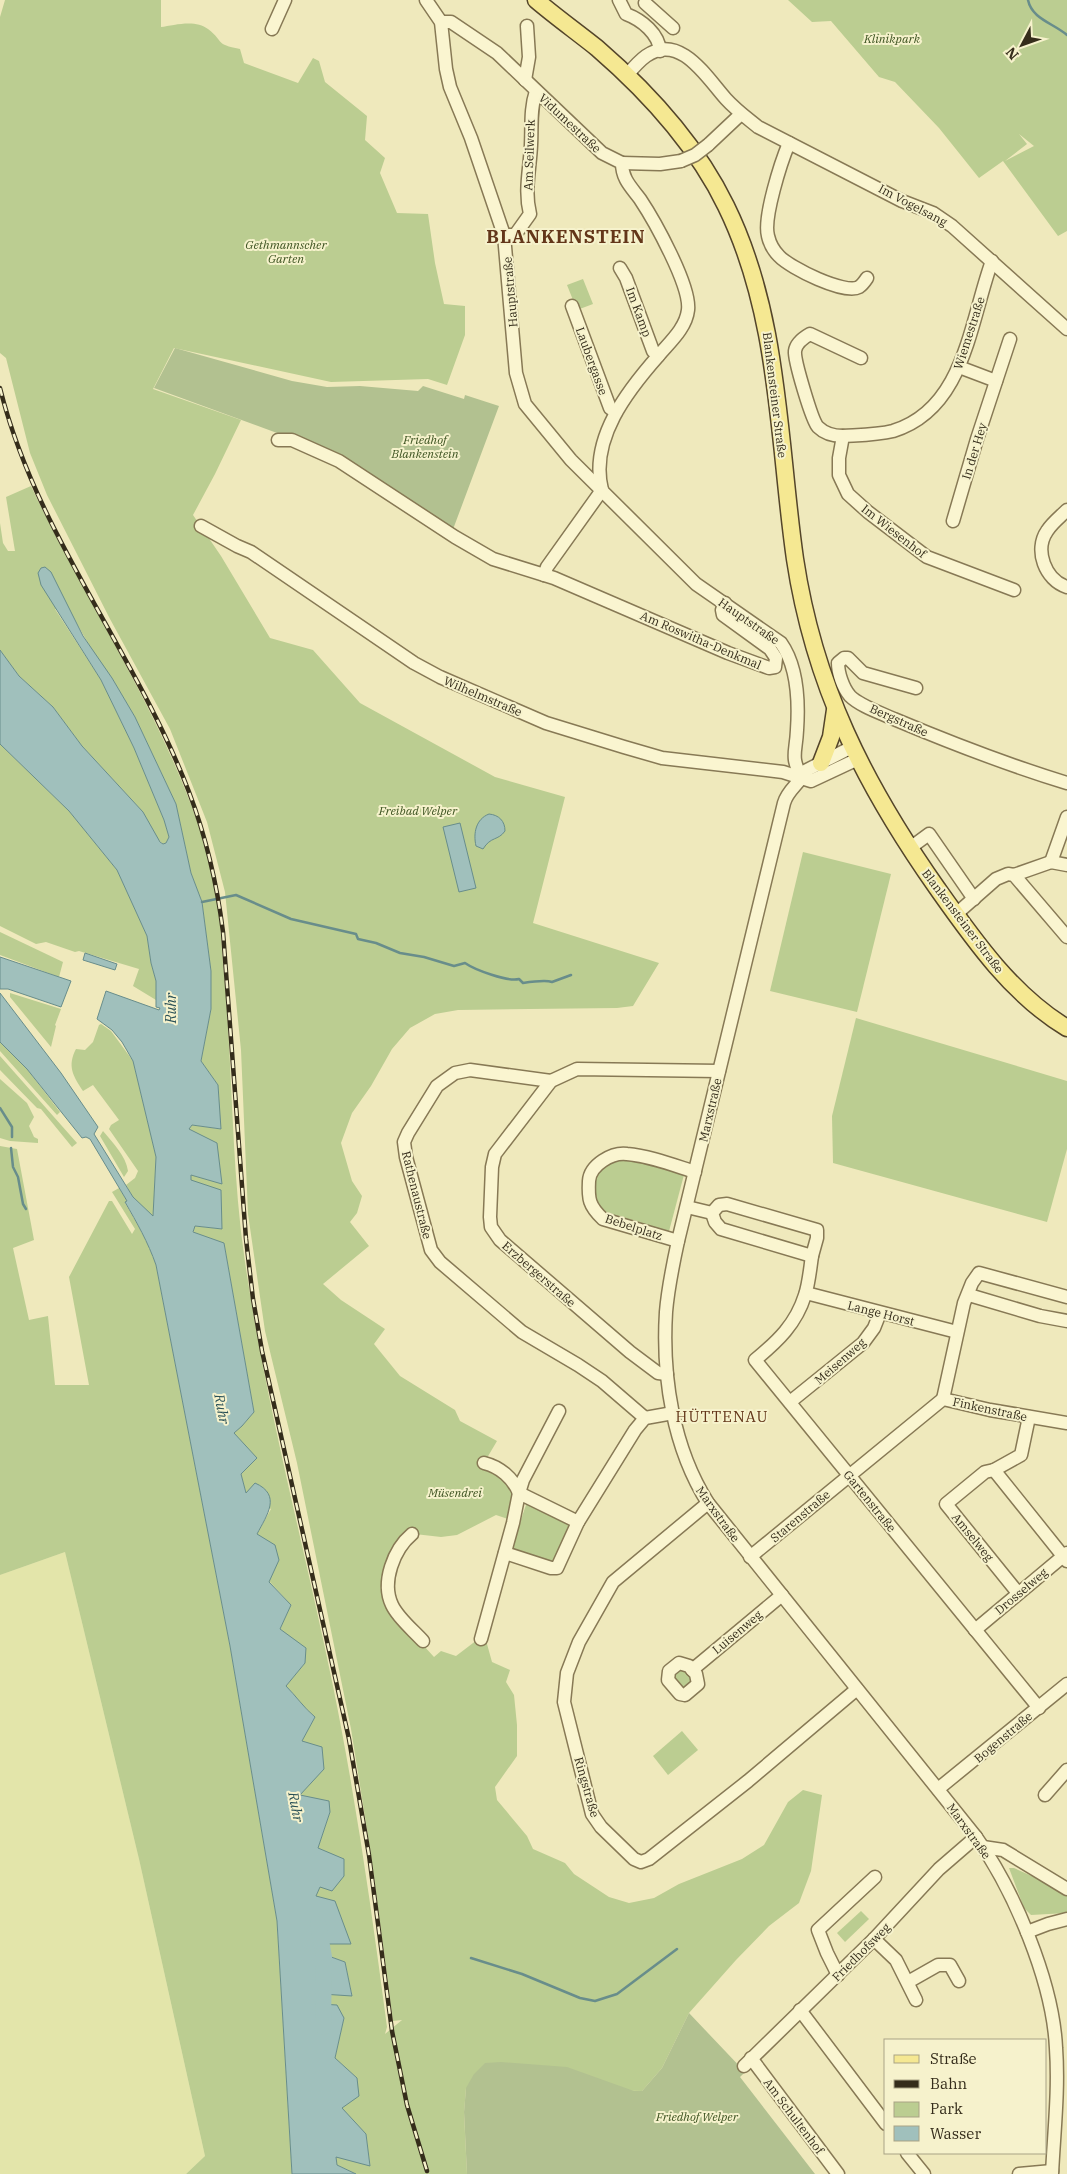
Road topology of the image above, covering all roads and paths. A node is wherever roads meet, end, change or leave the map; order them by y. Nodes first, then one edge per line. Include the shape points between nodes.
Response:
1 (284, 0) edge
2 (426, 0) edge
3 (536, 0) edge
4 (619, 0) edge
5 (646, 2) edge
6 (630, 16) junction
7 (441, 22) junction
8 (527, 26) dead end
9 (673, 28) dead end
10 (272, 29) dead end
11 (660, 51) junction
12 (626, 75) junction
13 (525, 80) junction
14 (536, 91) junction
15 (741, 114) junction
16 (788, 143) junction
17 (622, 163) junction
18 (504, 235) junction
19 (992, 261) junction
20 (620, 268) dead end
21 (867, 278) dead end
22 (572, 306) dead end
23 (1067, 329) edge
24 (1010, 340) dead end
25 (658, 356) junction
26 (861, 358) dead end
27 (959, 367) junction
28 (996, 381) junction
29 (616, 412) junction
30 (843, 436) junction
31 (278, 440) dead end
32 (572, 460) junction
33 (600, 462) junction
34 (602, 490) junction
35 (1067, 510) edge
36 (952, 521) dead end
37 (201, 526) dead end
38 (544, 575) junction
39 (1067, 587) edge
40 (1014, 590) dead end
41 (725, 604) junction
42 (916, 688) dead end
43 (835, 710) junction
44 (855, 753) junction
45 (821, 763) junction
46 (802, 779) junction
47 (1067, 783) edge
48 (1067, 816) edge
49 (910, 848) junction
50 (1051, 862) junction
51 (1067, 865) edge
52 (1014, 876) junction
53 (974, 900) junction
54 (955, 915) junction
55 (1067, 937) edge
56 (1067, 1028) edge
57 (719, 1071) junction
58 (551, 1081) junction
59 (695, 1172) junction
60 (687, 1207) junction
61 (712, 1213) junction
62 (678, 1241) junction
63 (812, 1256) junction
64 (806, 1293) junction
65 (969, 1295) junction
66 (1067, 1297) edge
67 (880, 1313) junction
68 (1067, 1321) edge
69 (957, 1332) junction
70 (667, 1374) junction
71 (943, 1399) junction
72 (790, 1402) junction
73 (559, 1411) dead end
74 (673, 1413) junction
75 (1029, 1417) junction
76 (645, 1418) junction
77 (919, 1419) joint
78 (1067, 1423) edge
79 (484, 1463) dead end
80 (994, 1470) junction
81 (849, 1475) junction
82 (519, 1493) junction
83 (708, 1503) junction
84 (578, 1522) junction
85 (412, 1534) dead end
86 (505, 1553) junction
87 (750, 1557) junction
88 (1066, 1557) edge
89 (1018, 1593) junction
90 (782, 1595) junction
91 (975, 1630) junction
92 (482, 1639) dead end
93 (423, 1641) dead end
94 (692, 1670) dead end
95 (1067, 1684) edge
96 (857, 1689) junction
97 (1038, 1708) junction
98 (1067, 1770) edge
99 (938, 1790) junction
100 (1046, 1795) dead end
101 (979, 1842) junction
102 (875, 1877) dead end
103 (1067, 1889) edge
104 (1067, 1919) edge
105 (1027, 1932) junction
106 (874, 1939) junction
107 (838, 1975) junction
108 (908, 1982) junction
109 (959, 1982) dead end
110 (916, 2000) dead end
111 (800, 2010) junction
112 (747, 2062) joint
113 (884, 2121) edge
114 (908, 2154) edge
115 (1052, 2172) edge
116 (838, 2174) edge
117 (924, 2174) edge
118 (1020, 2174) edge

1 - 10 street
2 - 7 street, Hauptstraße
3 - 12 main road, Blankensteiner Straße
4 - 6 street
5 - 6 street
5 - 9 street
6 - 11 street via 656,36
7 - 13 street, Vidumestraße via 451,22 497,53
7 - 18 street, Hauptstraße via 450,87
8 - 13 street via 529,57
11 - 12 street via 646,55
11 - 15 street, Im Vogelsang via 672,50 687,56
12 - 43 main road, Blankensteiner Straße via 685,139 702,163 725,204 749,261 770,351 802,598 819,668
13 - 14 street, Vidumestraße
14 - 17 street, Vidumestraße via 602,152
14 - 18 street, Am Seilwerk via 531,106 527,175 530,214 514,235
15 - 16 street, Im Vogelsang
15 - 17 street, bridge via 708,145 681,161
16 - 19 street, Im Vogelsang via 940,218
16 - 21 street via 769,216 767,234 771,247 780,258 809,275 850,289 860,286
17 - 25 street via 622,173 648,213 687,296 686,319
18 - 32 street, Hauptstraße via 516,373 521,394 530,412
19 - 23 street, Im Vogelsang
19 - 27 street, Wiemestraße
20 - 25 street, Im Kamp via 653,351
22 - 29 street, Laubergasse via 610,408
24 - 28 street, In der Hey
25 - 29 street via 635,382
26 - 30 street via 810,334 802,338 795,350 815,422 824,432
27 - 28 street
27 - 30 street, Wiemestraße via 944,394 919,418 893,431
28 - 36 street, In der Hey
29 - 33 street
30 - 40 street, Im Wiesenhof via 839,475 848,494 927,558
31 - 38 street, Am Roswitha-Denkmal via 292,440 339,461 478,552
32 - 33 street via 584,465
32 - 34 street, Hauptstraße
33 - 34 street via 598,475
34 - 38 street
34 - 41 street, Hauptstraße via 696,584
35 - 39 street via 1048,530 1041,548 1049,574
37 - 46 street, Wilhelmstraße via 251,552 414,663 491,700 546,723 662,758 783,772
38 - 41 street, Am Roswitha-Denkmal via 728,654 769,668 775,667 776,658 770,649 723,615
41 - 46 street, Hauptstraße via 781,642 789,656 794,672 798,717 793,758
42 - 47 street, Bergstraße via 863,673 848,658 838,664 848,694 861,703 968,750
43 - 44 main road, Blankensteiner Straße
43 - 45 main road via 831,737
44 - 45 street, Marxstraße
44 - 46 street via 811,780
44 - 49 main road, Blankensteiner Straße via 878,799
45 - 46 street, Marxstraße via 805,771
46 - 57 street, Marxstraße via 788,791 784,803
48 - 50 street
49 - 53 street, Blankensteiner Straße via 929,834
49 - 54 main road, Blankensteiner Straße
50 - 51 street
50 - 52 street
52 - 53 street via 1004,874
52 - 55 street
53 - 54 street
54 - 56 main road, Blankensteiner Straße via 1007,979
57 - 58 street, Erzbergerstraße via 577,1069
57 - 59 street, Marxstraße
58 - 70 street, Erzbergerstraße via 495,1154 491,1181 491,1227 516,1255 630,1352 658,1373
58 - 76 street, Rathenaustraße via 470,1070 455,1073 441,1081 404,1142 421,1219 431,1250 440,1262 522,1332 586,1370
59 - 60 street, Marxstraße
59 - 62 street, Bebelplatz via 625,1153 600,1162 590,1175 588,1197 602,1219
60 - 61 street
60 - 62 street, Marxstraße
61 - 63 street via 721,1229
61 - 63 street via 720,1205 728,1204 817,1230
62 - 70 street, Marxstraße via 666,1313
63 - 64 street
64 - 67 street, Lange Horst
64 - 72 street, Gartenstraße via 788,1331 755,1360
65 - 66 street via 979,1273
65 - 68 street
65 - 69 street
67 - 69 street, Lange Horst
67 - 72 street, Meisenweg via 863,1343
69 - 71 street
70 - 74 street, Marxstraße
71 - 75 street, Finkenstraße
71 - 77 street, Finkenstraße
72 - 81 street, Gartenstraße
73 - 82 street
74 - 76 street
74 - 83 street, Marxstraße via 691,1472
75 - 78 street, Finkenstraße
75 - 80 street, Amselweg via 1021,1455
76 - 84 street
77 - 81 street, Starenstraße
79 - 82 street via 508,1475
80 - 88 street
80 - 89 street, Amselweg via 984,1472 946,1504
81 - 87 street, Starenstraße
81 - 91 street, Gartenstraße
82 - 84 street
82 - 86 street
83 - 87 street, Marxstraße
83 - 96 street, Ringstraße via 613,1582 579,1642 567,1673 564,1702 592,1814 601,1827 634,1859 641,1862 649,1859
84 - 86 street via 557,1568
85 - 93 street via 402,1543 395,1557 389,1594 392,1606
86 - 92 street
87 - 90 street, Marxstraße
88 - 89 street, Drosselweg
89 - 91 street, Drosselweg
90 - 94 street, Luisenweg
90 - 96 street, Marxstraße
91 - 97 street, Gartenstraße
95 - 97 street, Bogenstraße
96 - 99 street, Marxstraße
97 - 99 street, Bogenstraße
98 - 100 street
99 - 101 street, Marxstraße
101 - 103 street via 1003,1850
101 - 105 street, Marxstraße
101 - 106 street, Friedhofsweg via 939,1870
102 - 107 street via 818,1930
104 - 105 street
105 - 115 street, Marxstraße via 1046,1988 1056,2048
106 - 107 street, Friedhofsweg
106 - 108 street via 896,1960
107 - 111 street, Friedhofsweg
108 - 109 street via 938,1965 950,1964
108 - 110 street
111 - 112 street, Friedhofsweg
111 - 113 street
112 - 116 street, Am Schultenhof
114 - 117 street
115 - 118 street

